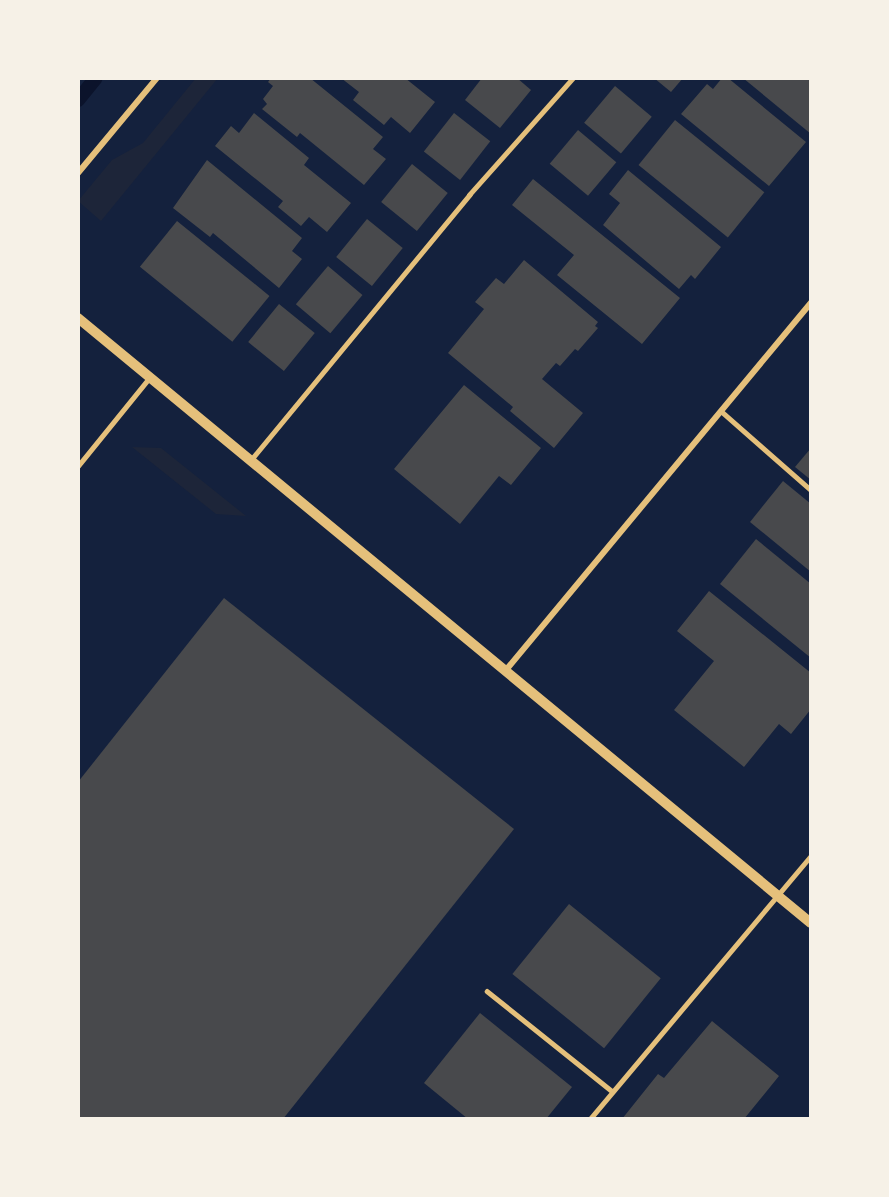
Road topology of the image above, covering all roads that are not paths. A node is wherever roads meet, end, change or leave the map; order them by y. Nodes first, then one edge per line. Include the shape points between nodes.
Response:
1 (157, 78) edge
2 (573, 78) edge
3 (78, 173) edge
4 (811, 302) edge
5 (78, 318) edge
6 (150, 377) junction
7 (721, 411) junction
8 (250, 461) junction
9 (78, 466) edge
10 (811, 490) edge
11 (506, 670) junction
12 (811, 856) edge
13 (778, 896) junction
14 (811, 923) edge
15 (487, 992) dead end
16 (612, 1091) junction
17 (590, 1119) edge

1 - 3 street
2 - 8 lane via 469,195
4 - 7 street
5 - 6 street
6 - 8 street
6 - 9 lane
7 - 10 lane
7 - 11 street
8 - 11 street
11 - 13 street
12 - 13 lane
13 - 14 street
13 - 16 lane
15 - 16 lane
16 - 17 lane

